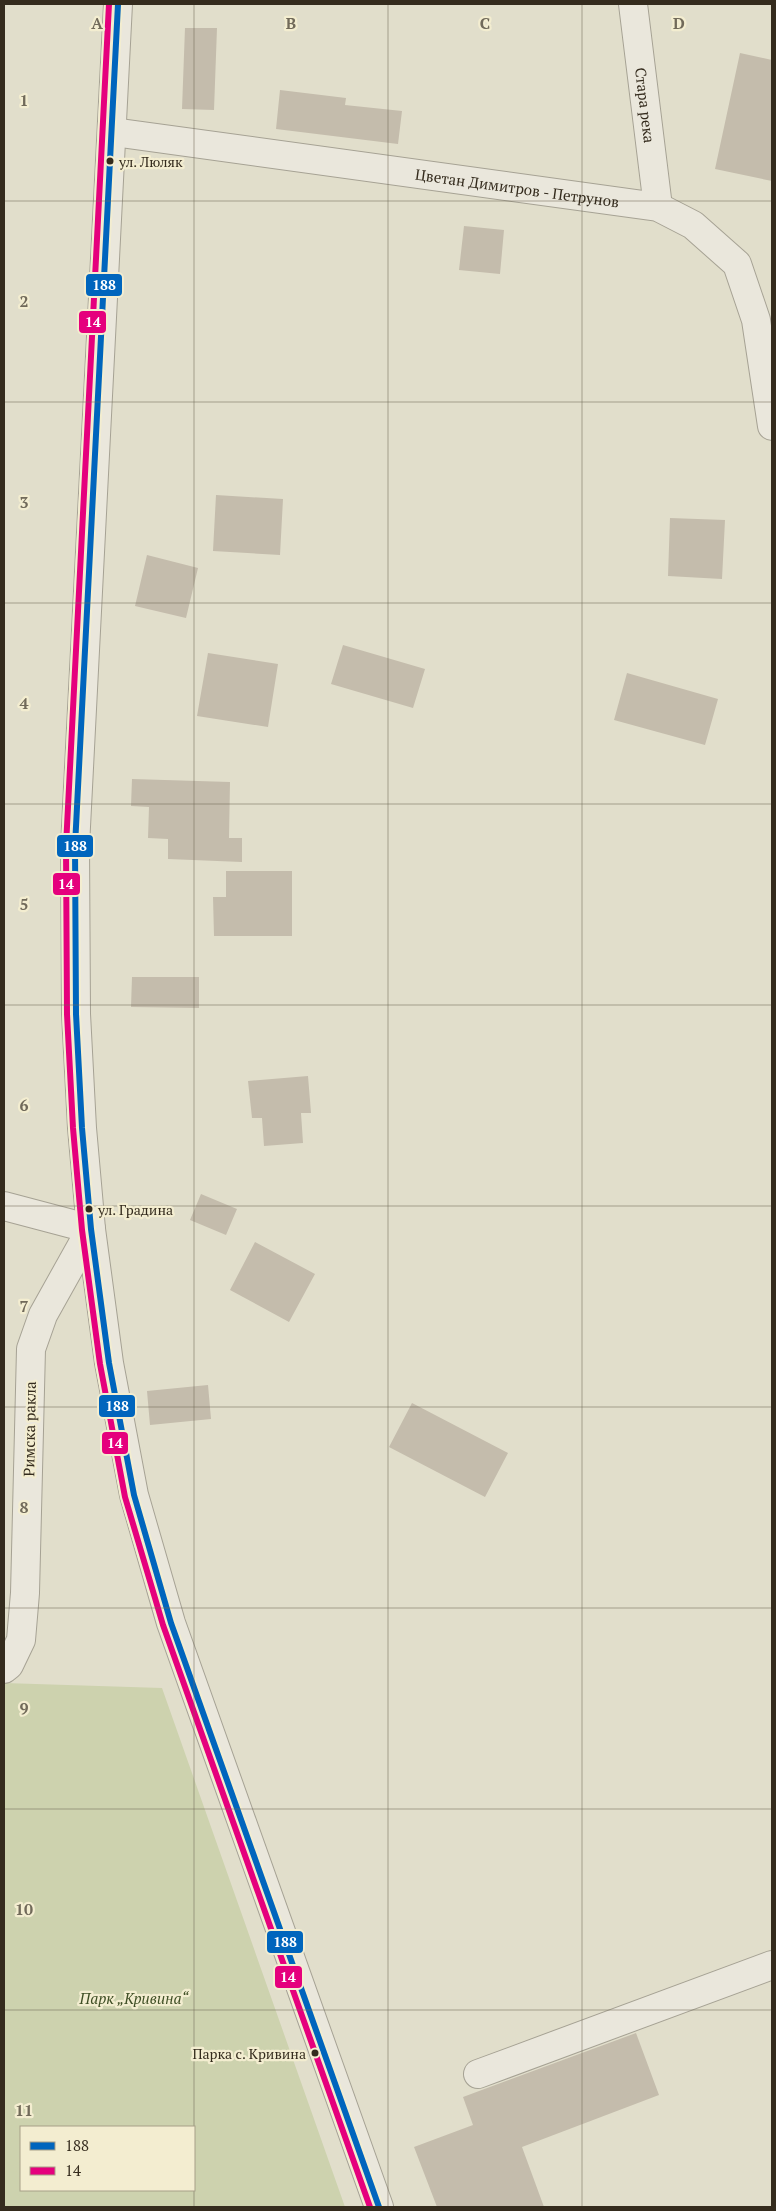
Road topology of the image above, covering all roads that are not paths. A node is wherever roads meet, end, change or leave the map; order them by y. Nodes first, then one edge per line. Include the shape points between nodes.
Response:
1 (118, 4) edge
2 (633, 4) edge
3 (113, 132) junction
4 (658, 207) junction
5 (772, 426) edge
6 (4, 1206) edge
7 (91, 1229) junction
8 (4, 1669) edge
9 (772, 1965) edge
10 (478, 2074) dead end
11 (379, 2207) edge

1 - 3 street
2 - 4 street, Стара река
3 - 4 street, Цветан Димитров - Петрунов
3 - 7 street via 75,846 76,1014
4 - 5 street, Цветан Димитров - Петрунов via 693,225 737,264 756,320
6 - 7 street
7 - 8 street, Римска ракла via 42,1315 31,1349 25,1593 21,1640
7 - 11 street via 109,1363 134,1495 171,1623
9 - 10 street

